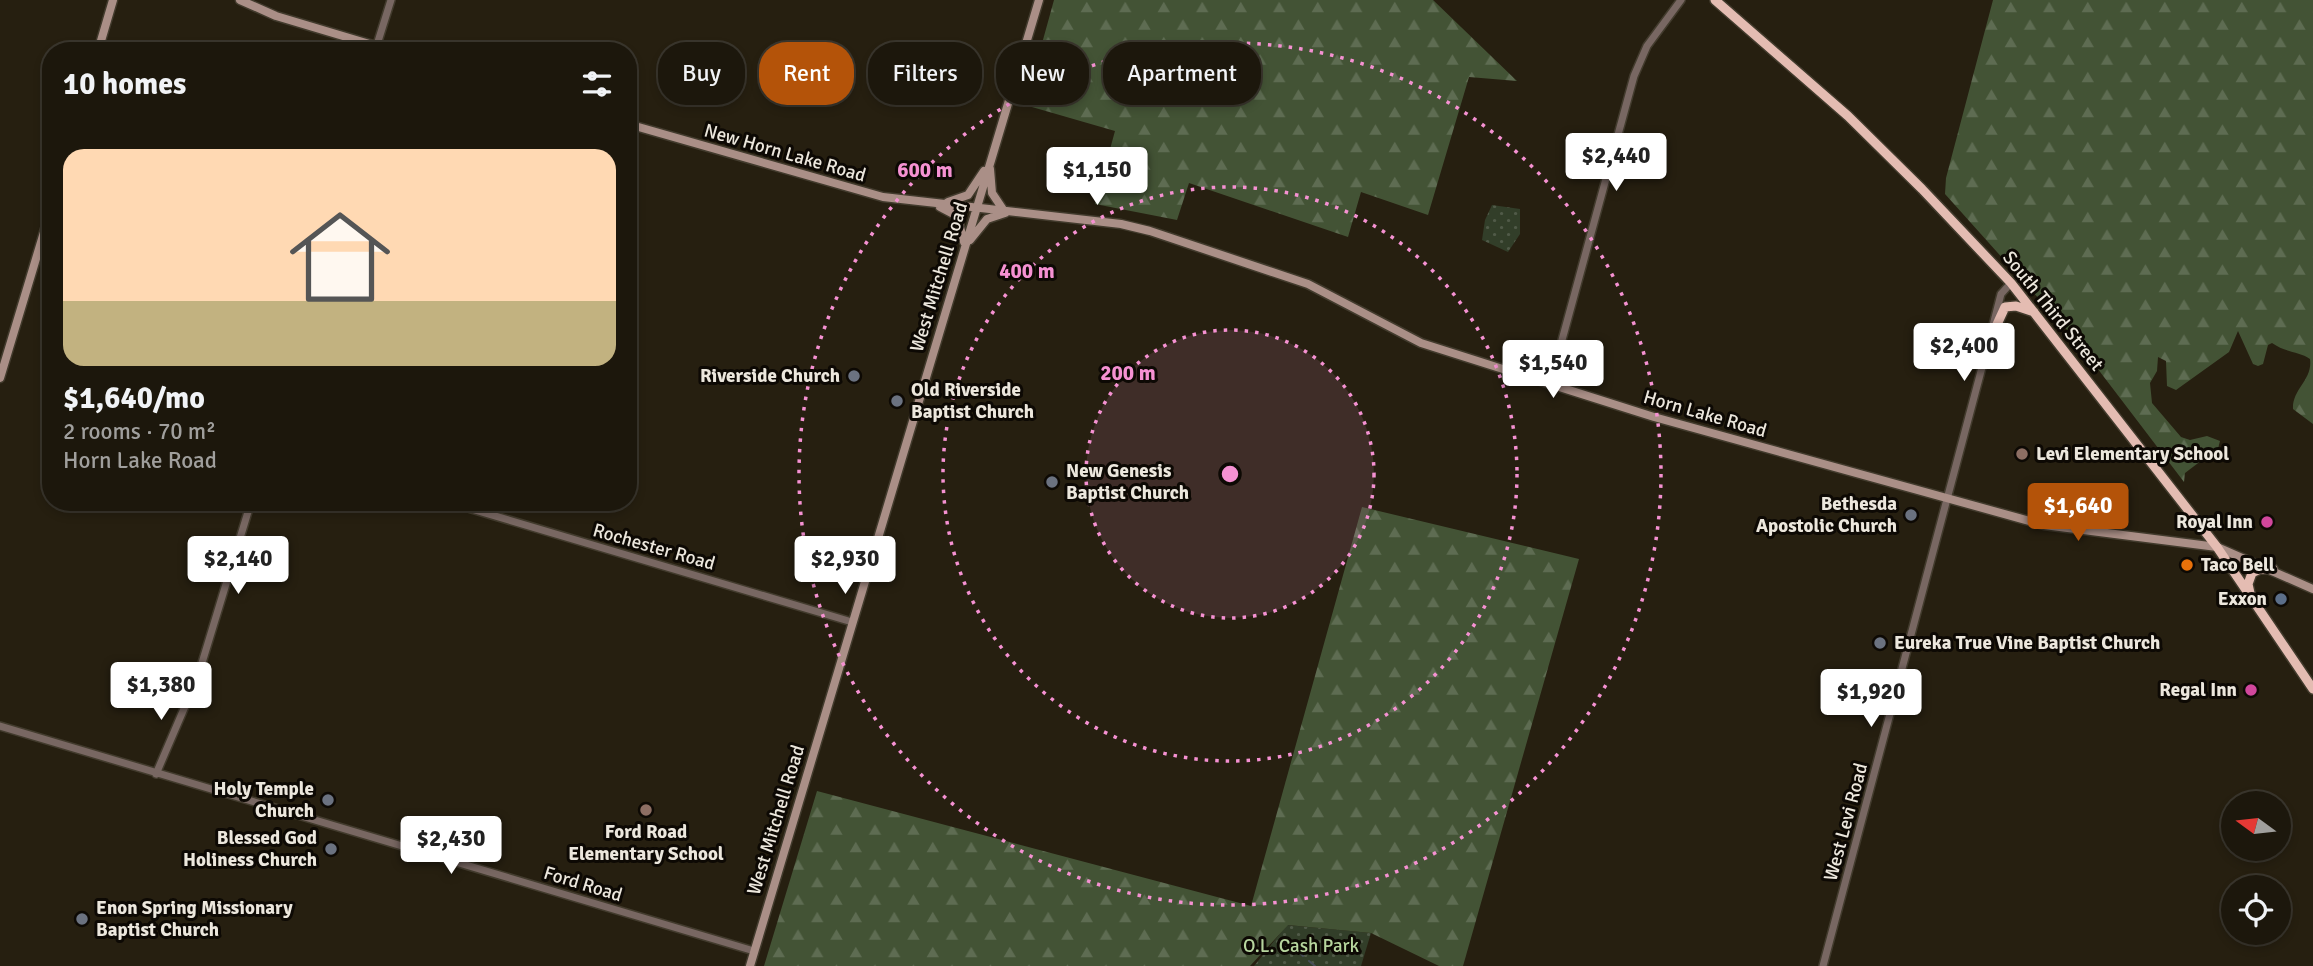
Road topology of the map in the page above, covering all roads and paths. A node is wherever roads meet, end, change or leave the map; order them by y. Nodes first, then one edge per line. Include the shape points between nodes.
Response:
1 (113, 0) edge
2 (240, 0) edge
3 (391, 0) edge
4 (1039, 0) edge
5 (1681, 0) edge
6 (1715, 0) edge
7 (101, 42) edge
8 (357, 42) edge
9 (378, 42) edge
10 (637, 127) edge
11 (990, 163) junction
12 (930, 203) junction
13 (976, 209) junction
14 (1006, 212) junction
15 (964, 249) junction
16 (42, 254) edge
17 (2011, 283) junction
18 (2035, 312) junction
19 (1988, 344) junction
20 (0, 378) edge
21 (1550, 384) junction
22 (1946, 500) junction
23 (248, 511) edge
24 (478, 511) edge
25 (2217, 547) junction
26 (2273, 569) junction
27 (2313, 589) edge
28 (2251, 598) junction
29 (852, 622) junction
30 (2313, 689) edge
31 (0, 726) edge
32 (156, 774) junction
33 (754, 951) junction
34 (750, 966) edge
35 (1823, 966) edge

1 - 7 main road
2 - 8 main road
3 - 9 street
4 - 11 main road, West Mitchell Road
5 - 21 street via 1653,37 1634,76
6 - 17 highway, South Third Street via 1848,116
10 - 12 main road, New Horn Lake Road via 883,197
11 - 12 main road via 965,197
11 - 13 main road, West Mitchell Road
11 - 14 main road via 992,194
12 - 13 main road, New Horn Lake Road
12 - 15 main road via 957,216
13 - 14 main road, Horn Lake Road
13 - 15 main road, West Mitchell Road
14 - 15 main road via 984,221
14 - 21 main road, Horn Lake Road via 1150,231 1309,284 1421,343
15 - 29 main road, West Mitchell Road
16 - 20 main road
17 - 18 highway, South Third Street
17 - 19 street, West Levi Road via 2001,294
18 - 19 highway via 2005,307
18 - 25 highway, South Third Street
19 - 22 street, West Levi Road
21 - 22 main road, Horn Lake Road
22 - 25 main road, Horn Lake Road via 2044,525
22 - 35 street, West Levi Road
23 - 32 street via 198,676
24 - 29 street, Rochester Road
25 - 26 main road, Horn Lake Road
25 - 28 highway, South Third Street
26 - 27 main road, Horn Lake Road
26 - 28 highway via 2252,573 2248,584
28 - 30 highway, South Third Street
29 - 33 main road, West Mitchell Road
31 - 32 street, Ford Road
32 - 33 street, Ford Road
33 - 34 main road, West Mitchell Road

